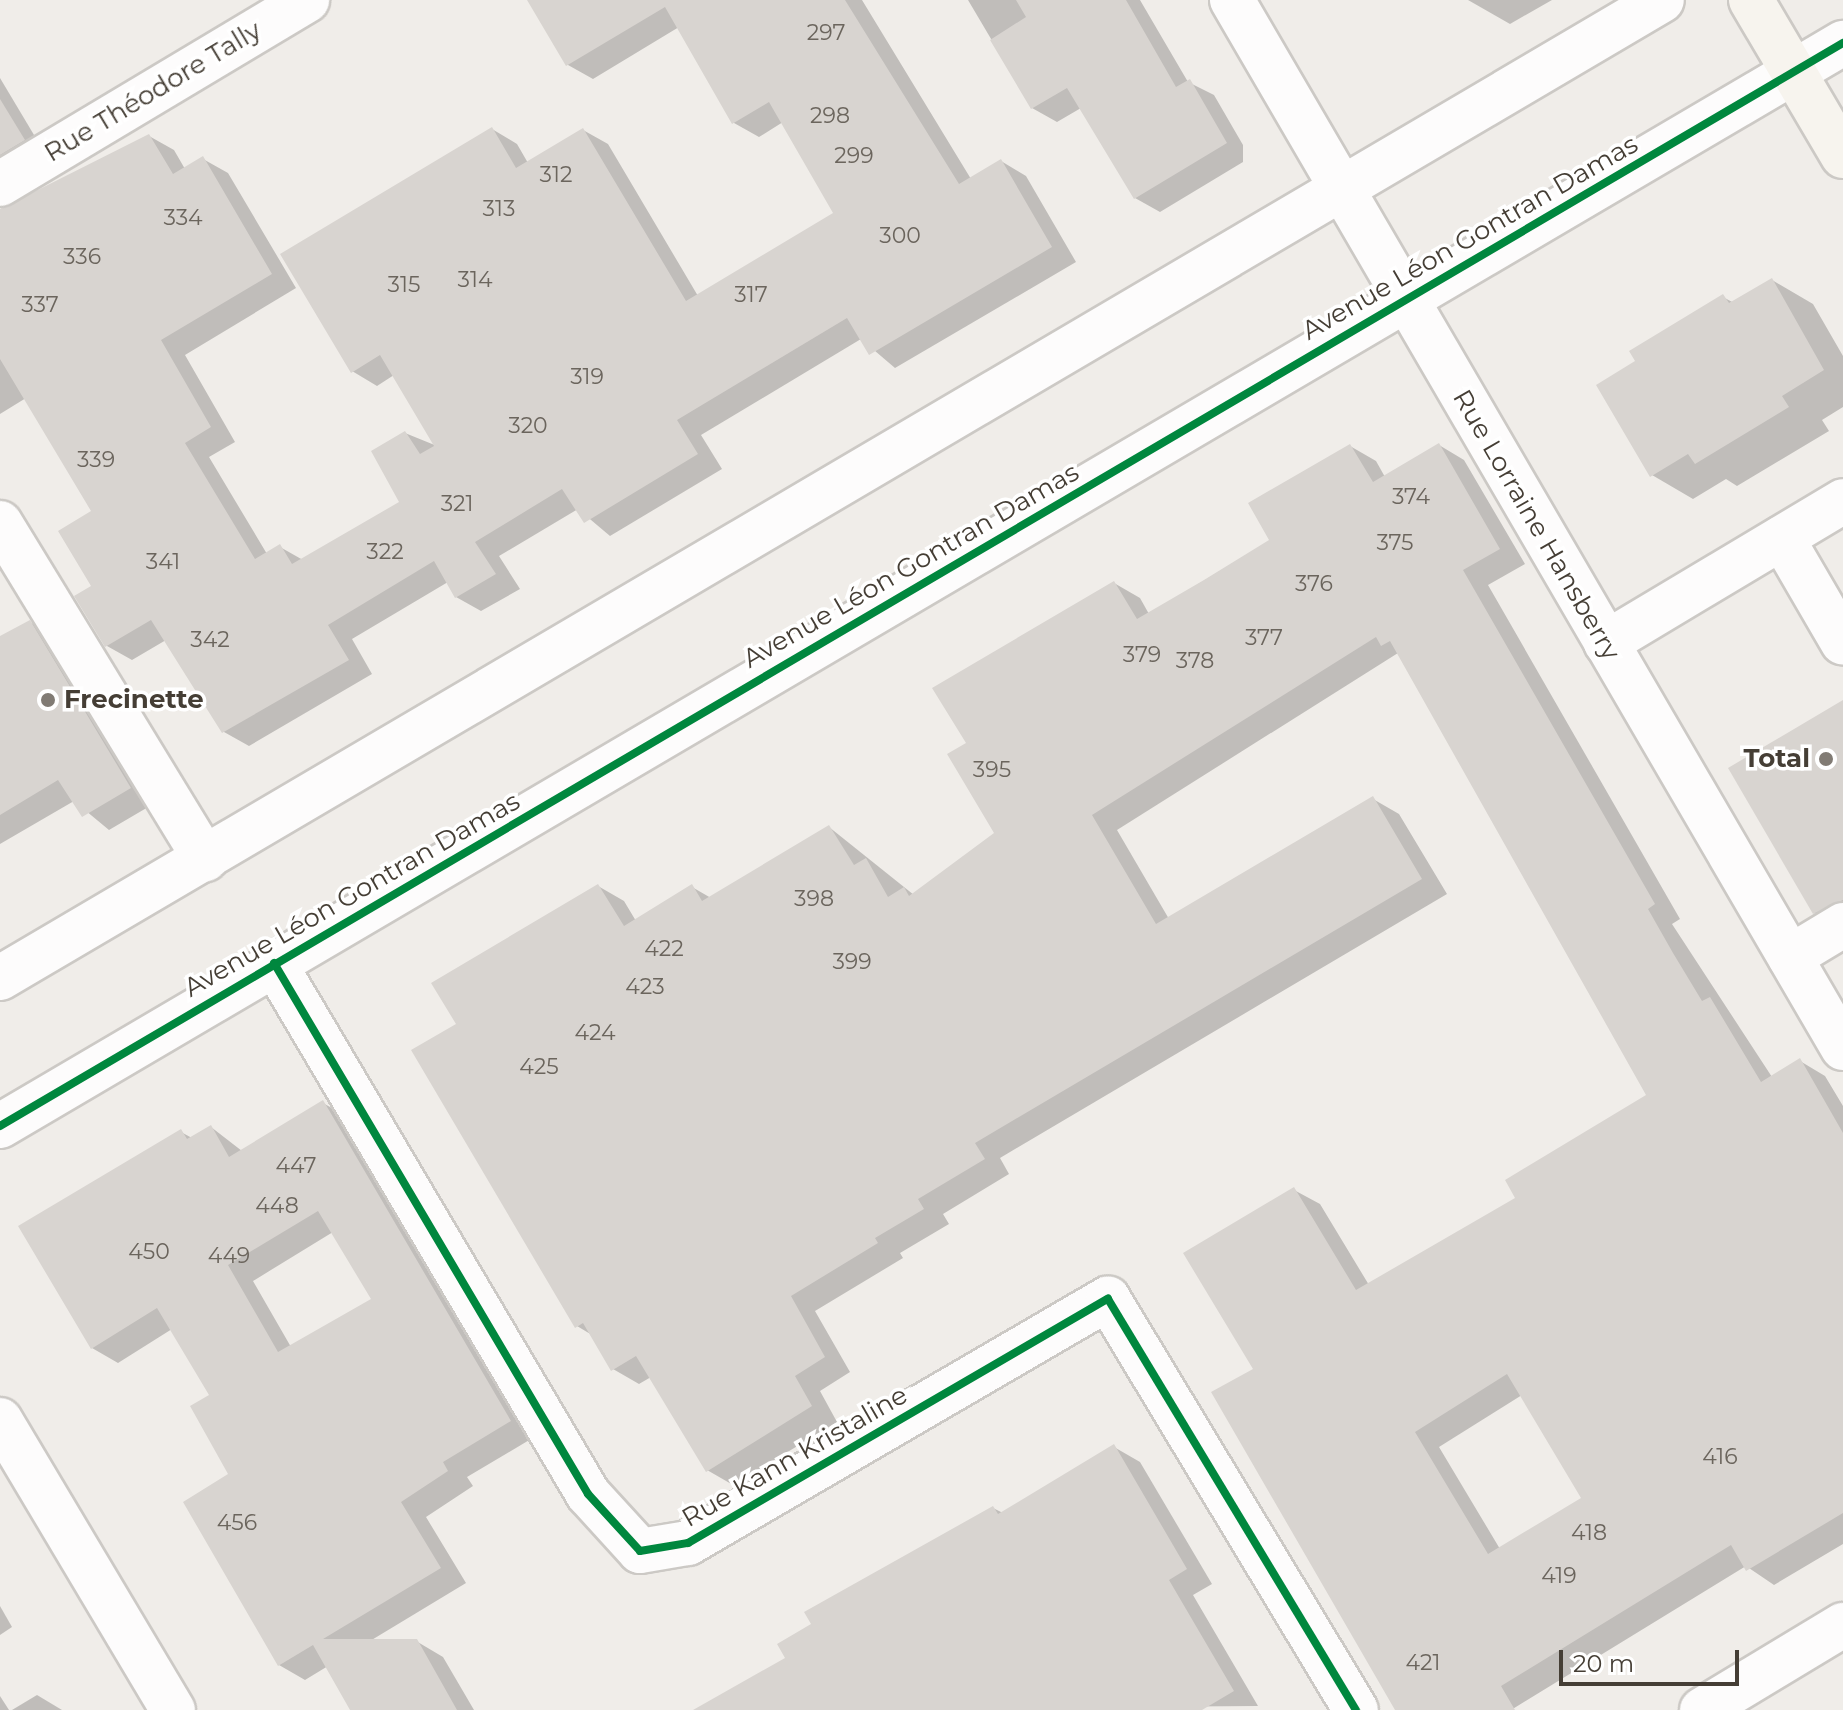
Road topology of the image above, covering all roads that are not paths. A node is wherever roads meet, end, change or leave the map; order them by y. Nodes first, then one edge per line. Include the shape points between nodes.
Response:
1 (307, 0) edge
2 (1232, 0) edge
3 (1662, 0) edge
4 (1751, 0) edge
5 (1843, 43) edge
6 (1793, 72) junction
7 (1843, 156) edge
8 (0, 184) edge
9 (1341, 187) junction
10 (1404, 300) junction
11 (1843, 501) edge
12 (0, 523) edge
13 (1782, 538) junction
14 (1606, 643) junction
15 (1843, 643) edge
16 (205, 859) junction
17 (1843, 925) edge
18 (1790, 957) junction
19 (274, 963) junction
20 (0, 978) edge
21 (1843, 1048) edge
22 (0, 1126) edge
23 (0, 1420) edge
24 (1843, 1625) edge
25 (173, 1710) edge
26 (1356, 1710) edge
27 (1702, 1710) edge

1 - 8 street, Rue Théodore Tally
2 - 9 street, Rue Lorraine Hansberry
3 - 9 street
4 - 6 main road
5 - 6 street, Avenue Léon Gontran Damas
6 - 7 main road
6 - 10 street, Avenue Léon Gontran Damas
9 - 10 street, Rue Lorraine Hansberry
9 - 16 street
10 - 14 street, Rue Lorraine Hansberry
10 - 19 street, Avenue Léon Gontran Damas
11 - 13 street
12 - 16 street
13 - 14 street
13 - 15 street
14 - 18 street, Rue Lorraine Hansberry
16 - 20 street
17 - 18 street
18 - 21 street, Rue Lorraine Hansberry
19 - 22 street, Avenue Léon Gontran Damas
19 - 26 street, Rue Kann Kristaline via 588,1494 640,1551 688,1543 1108,1299
23 - 25 street
24 - 27 street

